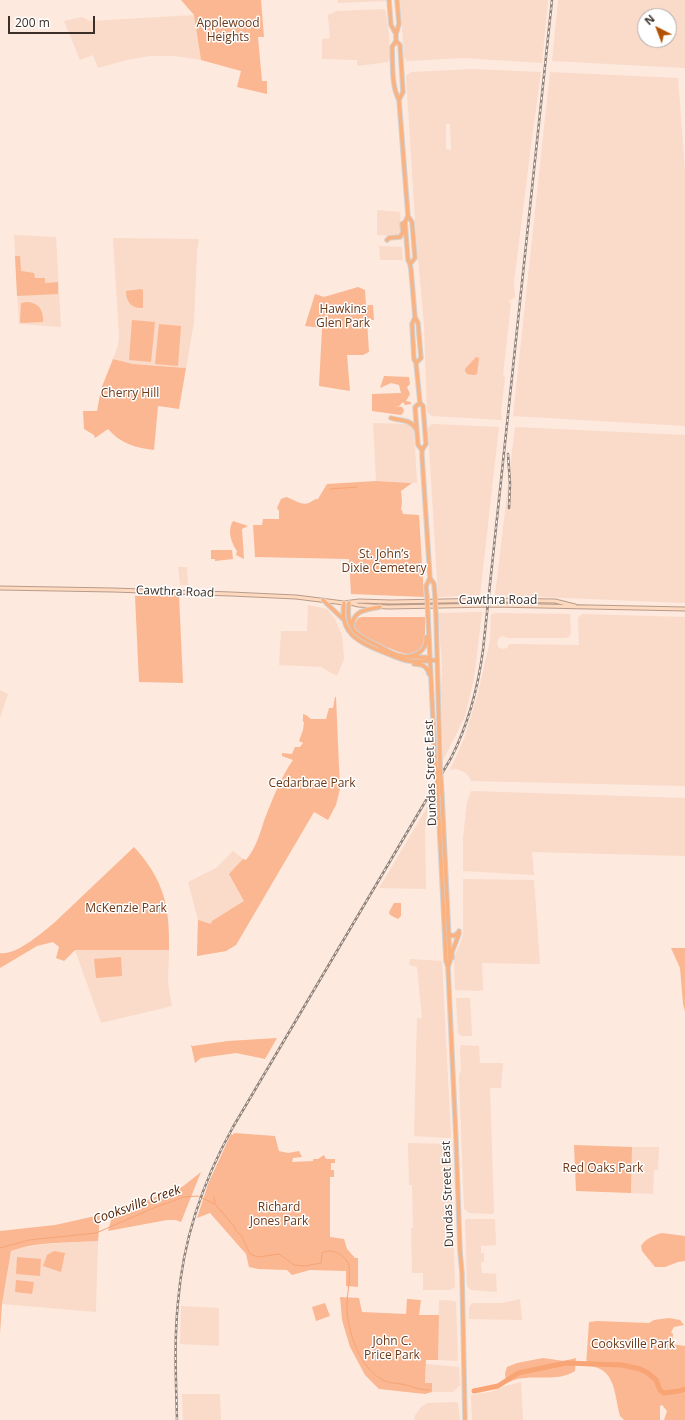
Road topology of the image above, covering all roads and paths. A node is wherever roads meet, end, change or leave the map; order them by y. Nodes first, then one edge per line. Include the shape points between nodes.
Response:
1 (390, 0) edge
2 (398, 0) edge
3 (396, 34) junction
4 (396, 41) junction
5 (399, 100) junction
6 (408, 216) junction
7 (406, 222) junction
8 (387, 240) dead end
9 (410, 264) junction
10 (414, 317) junction
11 (416, 363) junction
12 (420, 403) junction
13 (391, 418) dead end
14 (417, 436) junction
15 (422, 450) junction
16 (430, 578) junction
17 (0, 588) edge
18 (323, 600) junction
19 (344, 602) junction
20 (349, 603) junction
21 (575, 606) junction
22 (380, 607) junction
23 (685, 609) edge
24 (346, 624) junction
25 (428, 624) junction
26 (352, 629) junction
27 (407, 656) junction
28 (430, 659) junction
29 (437, 660) junction
30 (408, 661) junction
31 (431, 687) junction
32 (448, 934) junction
33 (450, 961) junction
34 (448, 967) junction
35 (466, 1420) edge

1 - 3 main road, Dundas Street East via 391,26
2 - 3 main road, Dundas Street East via 399,24
3 - 4 main road, Dundas Street East
4 - 5 main road, Dundas Street East via 392,47 395,93
4 - 5 main road, Dundas Street East via 400,45 403,92
5 - 6 main road, Dundas Street East
6 - 7 main road, Dundas Street East
6 - 9 main road, Dundas Street East via 412,222 415,258
7 - 8 main road via 402,224 403,232 400,237
7 - 9 main road, Dundas Street East
9 - 10 main road, Dundas Street East
10 - 11 main road, Dundas Street East via 412,324
10 - 11 main road, Dundas Street East via 418,323 420,358
11 - 12 main road, Dundas Street East
12 - 14 main road, Dundas Street East via 415,407
12 - 15 main road, Dundas Street East via 423,406 426,444
13 - 14 main road via 410,422
14 - 15 main road, Dundas Street East via 418,445
15 - 16 main road, Dundas Street East
16 - 25 main road, Dundas Street East, bridge via 426,586
16 - 29 main road, Dundas Street East, bridge via 434,584
17 - 18 main road, Cawthra Road via 207,593
18 - 19 main road, Cawthra Road
18 - 24 main road
19 - 20 main road, Cawthra Road
19 - 24 main road
20 - 21 main road, Cawthra Road via 359,600 494,600 555,601
20 - 22 main road, Cawthra Road
20 - 26 main road via 348,618
21 - 22 main road, Cawthra Road
21 - 23 main road, Cawthra Road
22 - 26 main road via 364,610 356,616 352,622
24 - 30 main road via 350,634 360,642
25 - 27 main road via 424,647 416,654
25 - 28 main road, Dundas Street East
26 - 27 main road via 364,639
27 - 28 main road
28 - 29 main road
28 - 30 main road
28 - 31 main road, Dundas Street East
29 - 32 main road, Dundas Street East, bridge
30 - 31 main road via 410,664 421,664 426,668
31 - 34 main road, Dundas Street East, bridge
32 - 33 main road, Dundas Street East
32 - 33 main road via 455,936 459,931
33 - 34 main road, Dundas Street East
34 - 35 main road, Dundas Street East

